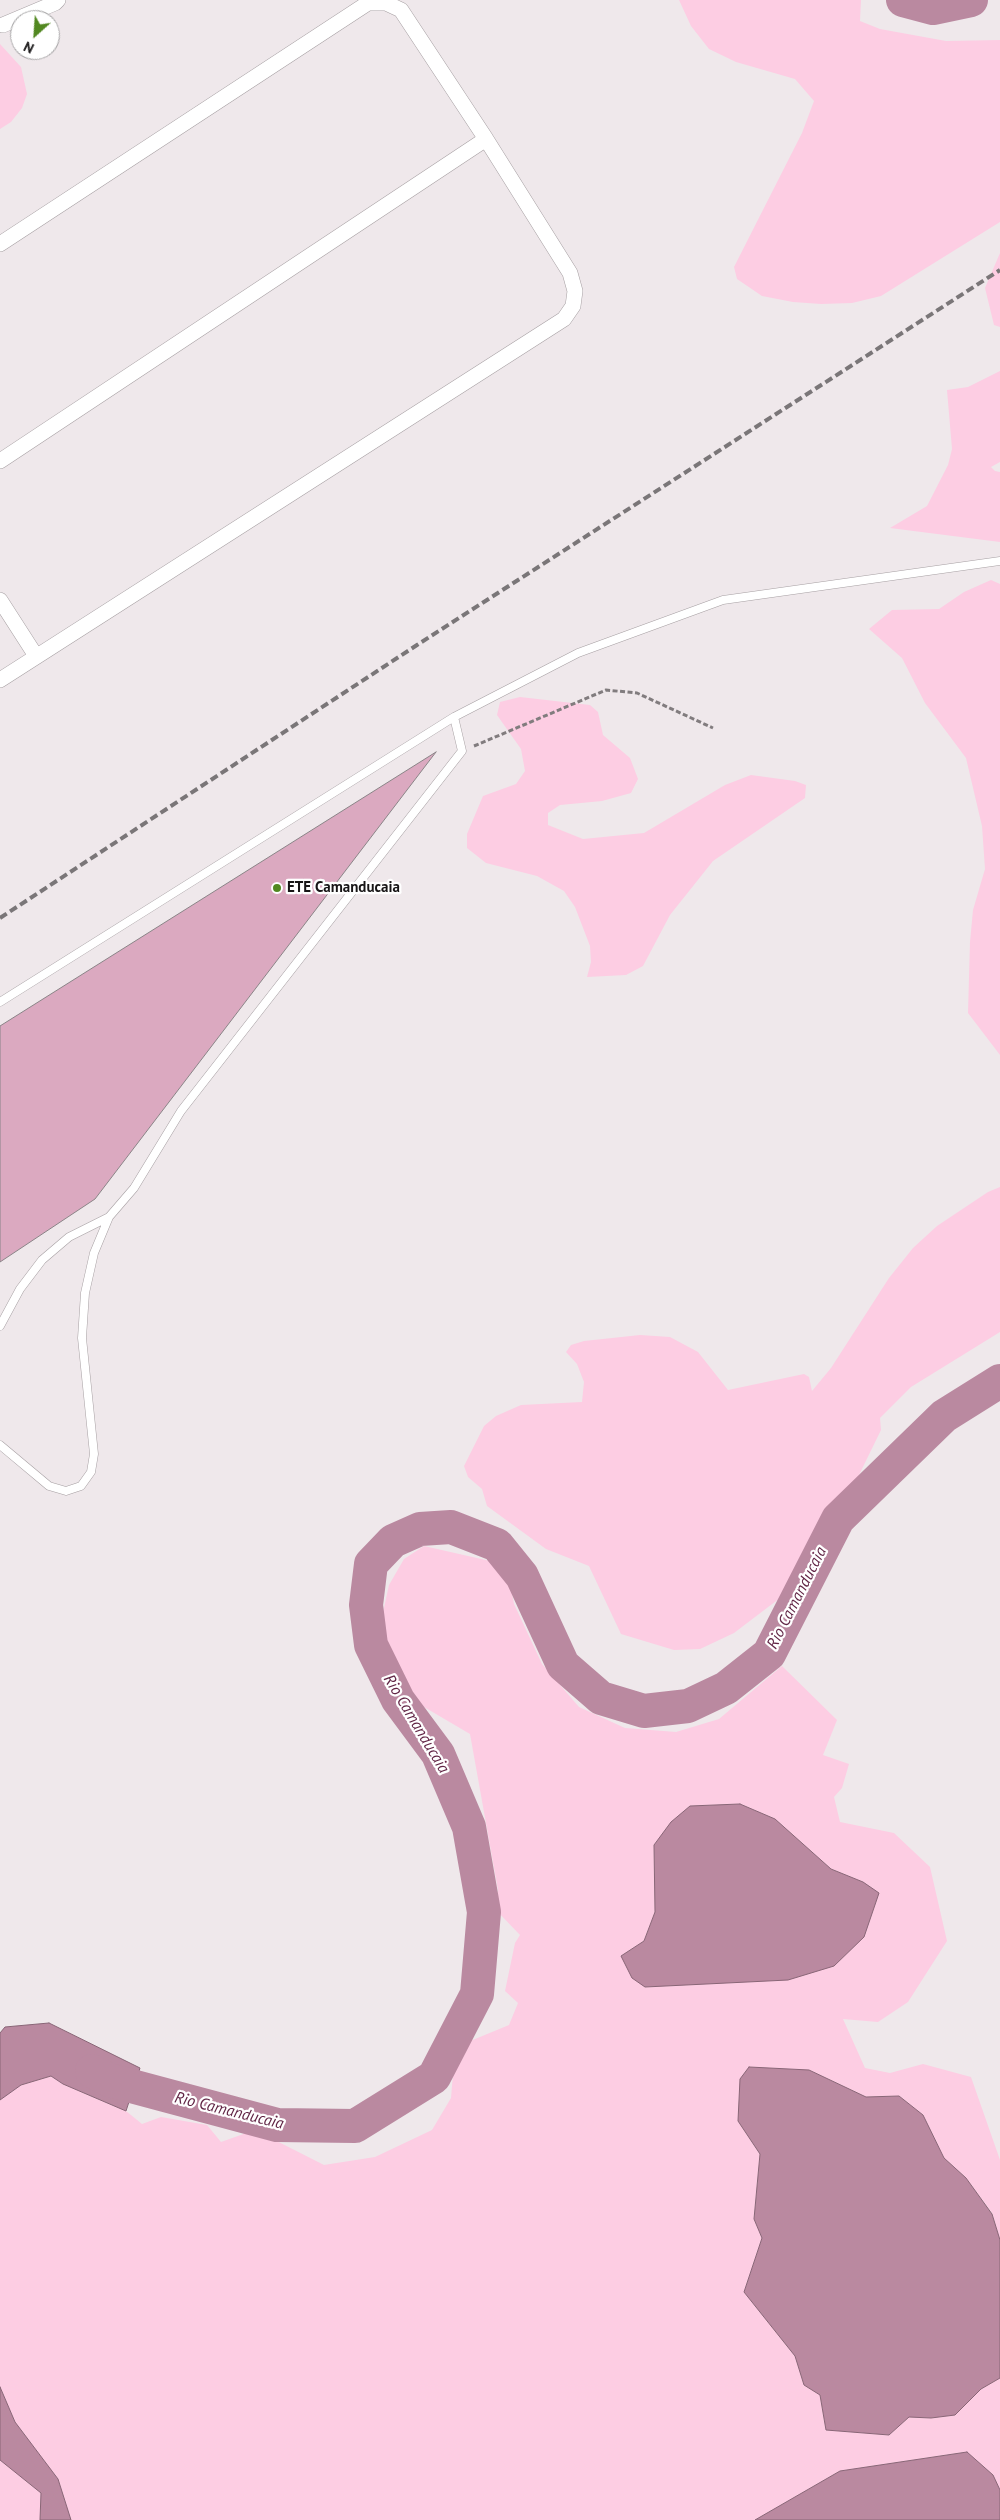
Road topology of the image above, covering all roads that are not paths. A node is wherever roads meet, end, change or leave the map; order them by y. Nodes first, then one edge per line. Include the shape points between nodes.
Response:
1 (58, 0) edge
2 (3, 24) dead end
3 (486, 139) junction
4 (0, 244) edge
5 (0, 461) edge
6 (1000, 561) edge
7 (0, 600) edge
8 (36, 656) junction
9 (0, 680) edge
10 (454, 717) junction
11 (0, 1002) edge
12 (109, 1217) junction
13 (0, 1326) edge
14 (0, 1445) edge

1 - 2 street
3 - 4 street via 401,10 386,3 368,3
3 - 5 street
3 - 8 street via 570,273 575,291 573,306 564,319
6 - 10 lane via 723,600 578,653
7 - 8 street
8 - 9 street
10 - 11 lane
10 - 12 lane via 462,751 181,1111 152,1162
12 - 13 lane via 69,1237 42,1260 20,1288
12 - 14 lane via 94,1253 85,1293 82,1338 94,1454 91,1472 81,1486 66,1491 49,1486

